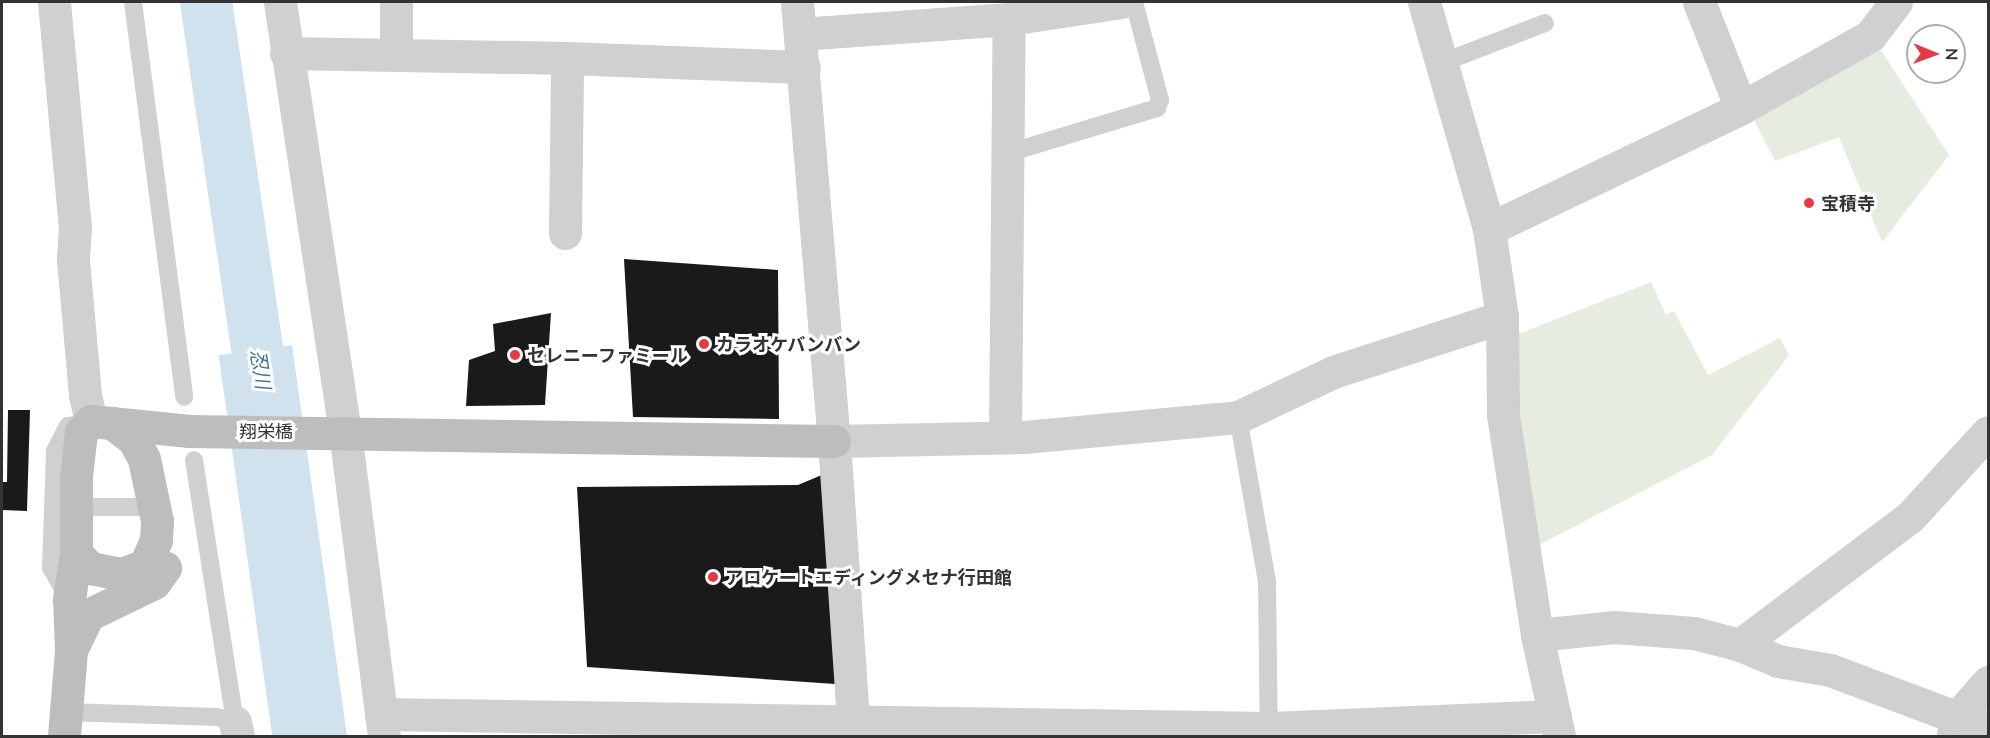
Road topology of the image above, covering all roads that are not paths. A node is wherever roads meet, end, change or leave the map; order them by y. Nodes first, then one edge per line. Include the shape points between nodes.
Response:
1 (54, 2) edge
2 (133, 2) edge
3 (280, 2) edge
4 (396, 2) edge
5 (797, 2) edge
6 (1122, 2) edge
7 (1134, 2) edge
8 (1424, 2) edge
9 (1699, 2) edge
10 (1896, 2) edge
11 (1009, 19) junction
12 (1545, 23) dead end
13 (800, 34) junction
14 (286, 53) junction
15 (396, 55) junction
16 (567, 58) junction
17 (1444, 62) junction
18 (804, 67) junction
19 (1741, 108) junction
20 (1008, 153) junction
21 (1489, 229) junction
22 (565, 233) dead end
23 (1502, 317) junction
24 (184, 397) dead end
25 (1238, 417) junction
26 (96, 423) junction
27 (339, 431) junction
28 (1989, 432) edge
29 (1005, 437) junction
30 (194, 440) junction
31 (834, 441) junction
32 (154, 504) junction
33 (64, 507) junction
34 (76, 553) junction
35 (69, 599) junction
36 (1538, 635) junction
37 (1740, 645) junction
38 (71, 650) junction
39 (1989, 682) edge
40 (65, 724) edge
41 (383, 725) edge
42 (1557, 726) edge
43 (1956, 726) edge
44 (236, 729) edge
45 (853, 729) edge
46 (1989, 729) edge
47 (1269, 732) edge

1 - 26 street via 75,228 74,272 85,395
2 - 24 lane
3 - 14 street
4 - 15 street
5 - 13 street
6 - 11 street
7 - 20 lane via 1160,100 1157,108
8 - 17 street
9 - 19 street
10 - 19 street via 1870,36
11 - 13 street
11 - 20 street
12 - 17 lane
13 - 18 street
14 - 15 street
14 - 27 street
15 - 16 street
16 - 18 street
16 - 22 street
17 - 21 street
18 - 31 street
19 - 21 street
20 - 29 street
21 - 23 street
23 - 25 street via 1333,372
23 - 36 street via 1503,415
25 - 29 street
25 - 47 lane via 1267,582
26 - 30 street, 翔栄橋
26 - 32 street via 126,431 140,448
26 - 33 street
27 - 30 street, 翔栄橋
27 - 31 street, 翔栄橋
27 - 41 street
28 - 37 street via 1910,517
29 - 31 street
30 - 32 street via 158,455
30 - 44 lane
31 - 45 street
32 - 33 lane
32 - 34 street via 152,556 137,571 109,574 90,568
32 - 38 street via 168,545 165,568 154,583 88,615
33 - 34 street
33 - 35 lane via 51,568
34 - 35 street
35 - 38 street
36 - 37 street via 1614,627 1694,633
36 - 42 street
37 - 43 street via 1778,661 1830,670
38 - 40 street
39 - 43 street
40 - 44 lane via 218,717
41 - 45 street
42 - 47 street
43 - 46 street
45 - 47 street

